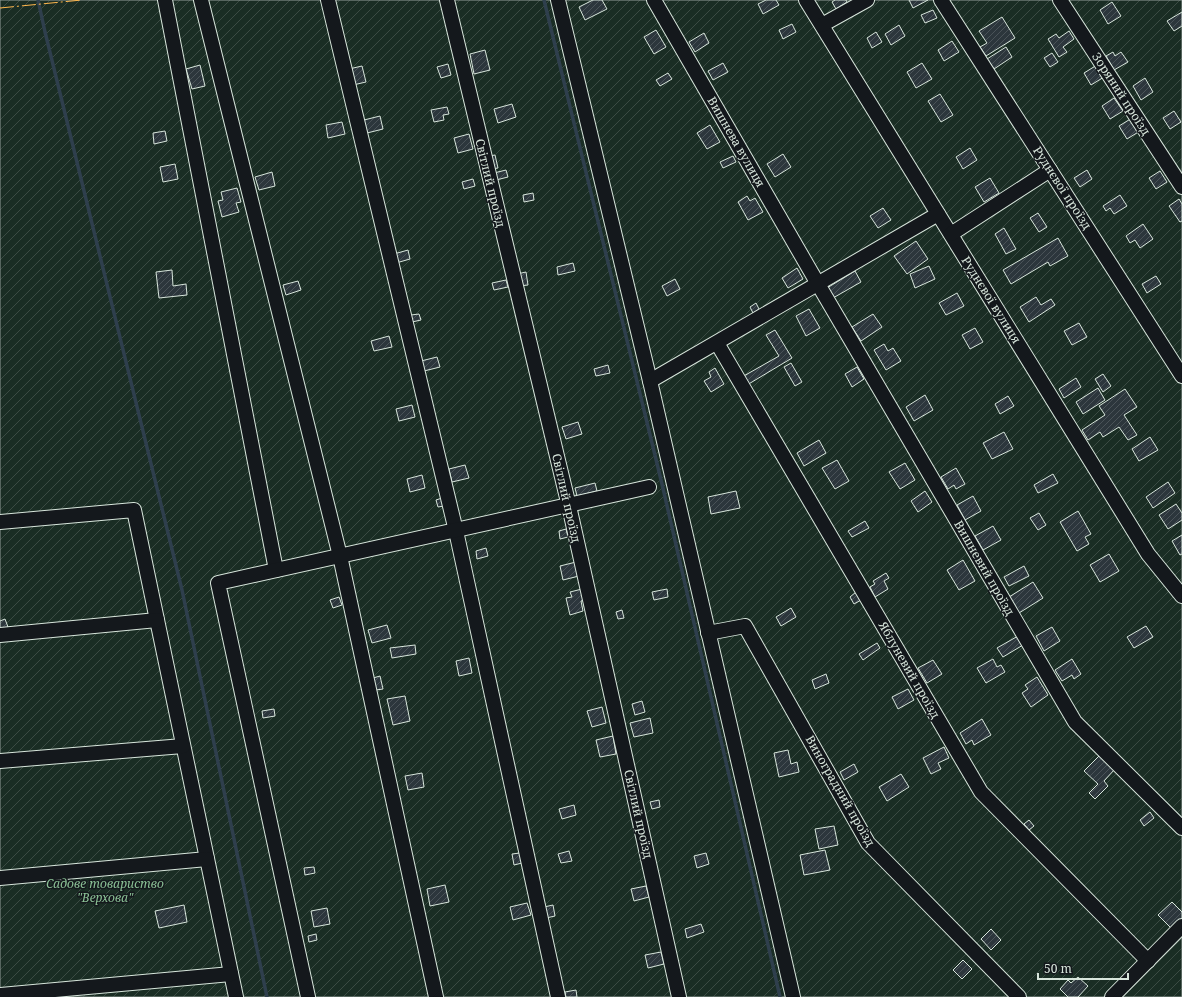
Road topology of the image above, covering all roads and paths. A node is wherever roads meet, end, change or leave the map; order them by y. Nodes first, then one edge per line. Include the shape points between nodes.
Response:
1 (165, 0) edge
2 (201, 0) edge
3 (328, 0) edge
4 (446, 0) edge
5 (558, 0) edge
6 (654, 0) edge
7 (806, 0) edge
8 (867, 0) edge
9 (941, 0) edge
10 (1060, 0) edge
11 (822, 25) junction
12 (1050, 170) junction
13 (1182, 187) edge
14 (938, 214) junction
15 (951, 234) junction
16 (818, 284) junction
17 (717, 342) junction
18 (1182, 376) edge
19 (650, 381) junction
20 (649, 487) dead end
21 (569, 506) junction
22 (0, 522) edge
23 (456, 531) junction
24 (340, 556) junction
25 (276, 570) junction
26 (1182, 596) edge
27 (157, 620) junction
28 (708, 633) junction
29 (0, 635) edge
30 (183, 746) junction
31 (0, 761) edge
32 (1182, 828) edge
33 (207, 859) junction
34 (0, 878) edge
35 (1182, 926) edge
36 (1148, 961) junction
37 (231, 974) junction
38 (0, 995) edge
39 (236, 997) edge
40 (308, 997) edge
41 (436, 997) edge
42 (558, 997) edge
43 (679, 997) edge
44 (793, 997) edge
45 (1020, 997) edge
46 (1112, 997) edge

1 - 25 street
2 - 24 street
3 - 23 street
4 - 21 street, Світлий проїзд
5 - 19 street
6 - 16 street, Вишнева вулиця
7 - 11 street, Руднєвої вулиця
8 - 11 street
9 - 12 street, Руднєвої проїзд
10 - 13 street, Зоряний проїзд
11 - 14 street, Руднєвої вулиця
12 - 15 street
12 - 18 street, Руднєвої проїзд
14 - 15 street, Руднєвої вулиця
14 - 16 street
15 - 26 street, Руднєвої вулиця via 1148,554
16 - 17 street
16 - 32 street, Вишневий проїзд via 1075,722
17 - 19 street
17 - 36 street, Яблуневий проїзд via 981,792
19 - 28 street
20 - 21 street
21 - 23 street
21 - 43 street, Світлий проїзд
22 - 27 street via 134,510
23 - 24 street
23 - 42 street
24 - 25 street
24 - 41 street
25 - 40 street via 218,583
27 - 29 street
27 - 30 street
28 - 44 street
28 - 45 street, Виноградний проїзд via 745,626 868,843
30 - 31 street
30 - 33 street
33 - 34 street
33 - 37 street
35 - 36 street
36 - 46 street
37 - 38 street
37 - 39 street

